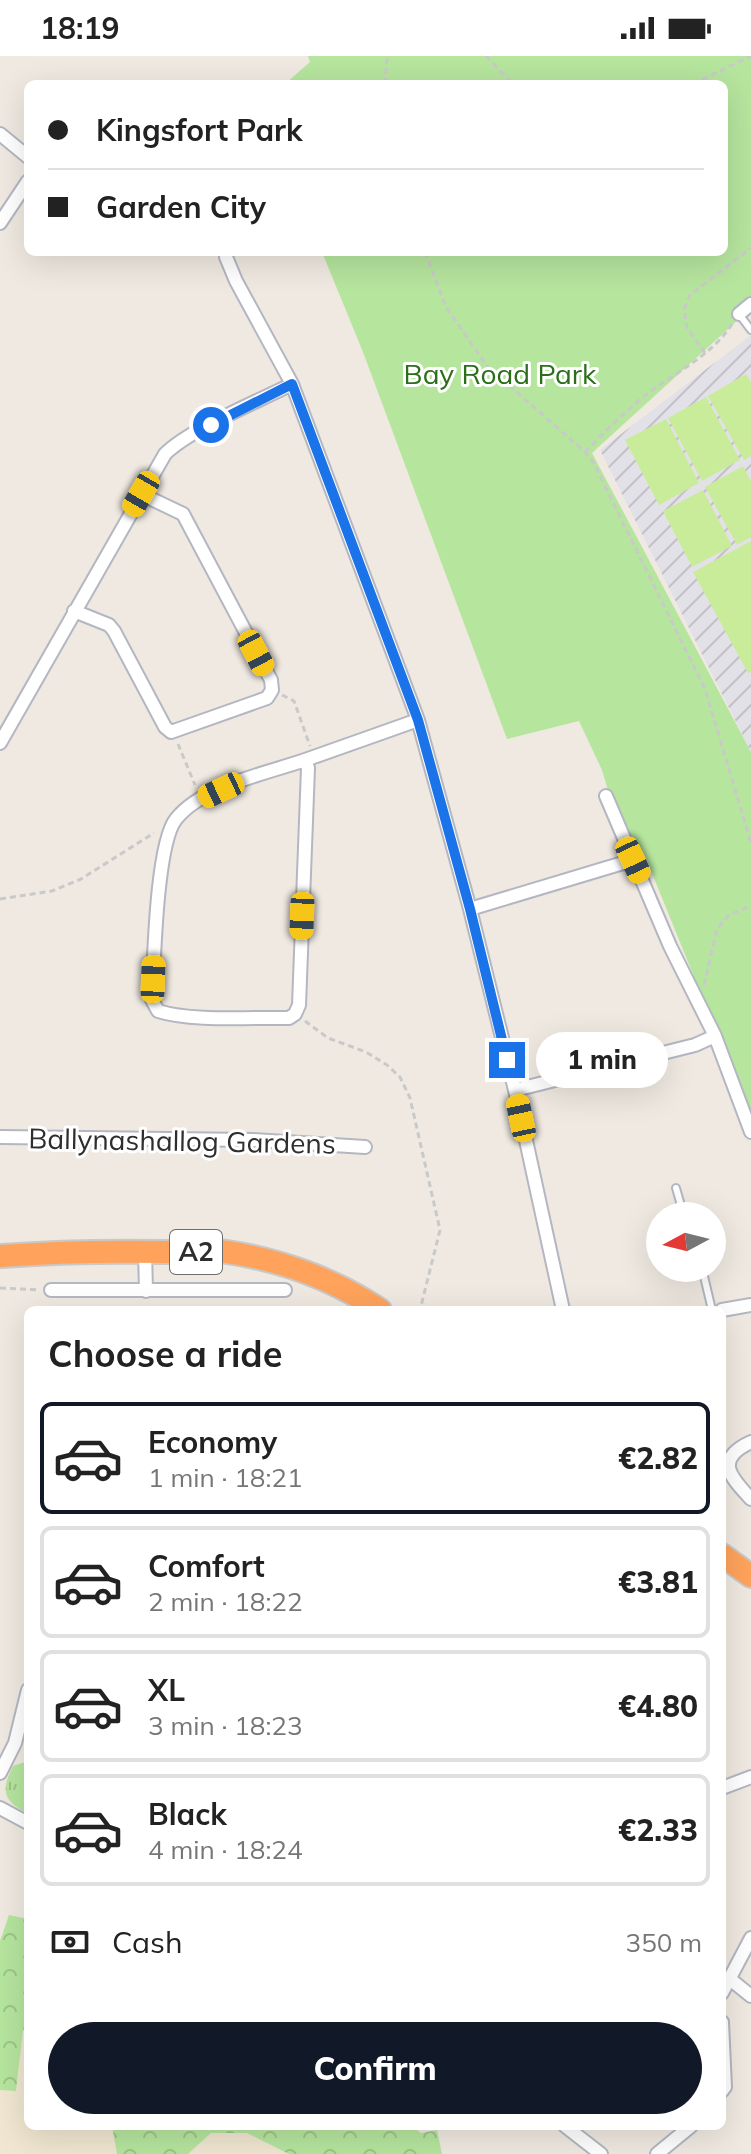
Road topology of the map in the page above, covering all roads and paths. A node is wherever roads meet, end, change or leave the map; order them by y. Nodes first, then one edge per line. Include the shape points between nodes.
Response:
1 (387, 56) edge
2 (486, 56) edge
3 (751, 56) edge
4 (385, 80) edge
5 (509, 80) edge
6 (701, 80) edge
7 (0, 134) edge
8 (24, 154) edge
9 (24, 187) edge
10 (0, 223) edge
11 (751, 248) edge
12 (226, 256) edge
13 (427, 256) edge
14 (751, 304) edge
15 (739, 314) junction
16 (751, 330) edge
17 (705, 353) junction
18 (292, 384) junction
19 (585, 452) junction
20 (141, 494) junction
21 (74, 611) junction
22 (272, 690) junction
23 (418, 720) junction
24 (171, 732) junction
25 (0, 743) edge
26 (310, 758) junction
27 (606, 796) dead end
28 (201, 799) junction
29 (175, 820) junction
30 (751, 843) edge
31 (633, 860) junction
32 (0, 899) edge
33 (751, 906) edge
34 (470, 909) junction
35 (699, 1001) junction
36 (295, 1014) junction
37 (715, 1036) junction
38 (515, 1090) junction
39 (751, 1132) edge
40 (0, 1137) edge
41 (365, 1147) dead end
42 (676, 1188) dead end
43 (680, 1202) edge
44 (145, 1251) junction
45 (0, 1256) edge
46 (705, 1282) edge
47 (0, 1288) edge
48 (51, 1290) joint
49 (285, 1290) dead end
50 (146, 1291) junction
51 (751, 1305) edge
52 (374, 1306) edge
53 (421, 1306) edge
54 (562, 1306) edge
55 (711, 1306) edge
56 (726, 1309) edge
57 (751, 1442) edge
58 (751, 1499) edge
59 (726, 1558) edge
60 (751, 1576) edge
61 (24, 1706) edge
62 (15, 1743) junction
63 (24, 1747) edge
64 (0, 1773) edge
65 (751, 1777) edge
66 (726, 1786) edge
67 (0, 1808) edge
68 (24, 1821) edge
69 (751, 1938) edge
70 (730, 1979) junction
71 (726, 1986) edge
72 (751, 1996) edge
73 (570, 2130) edge
74 (686, 2130) edge
75 (601, 2154) edge
76 (657, 2154) edge

1 - 4 path
2 - 5 path
3 - 6 path
7 - 8 street
9 - 10 street
11 - 17 path via 690,295 684,309 687,328
12 - 18 street
13 - 19 path via 446,307 487,366
14 - 15 street
15 - 16 lane
15 - 17 path
17 - 19 path via 636,403
18 - 20 street via 173,446
18 - 23 street
19 - 30 path via 705,689
20 - 21 street
20 - 22 street via 183,514
21 - 24 street via 114,631
21 - 25 street
22 - 24 street via 267,698
22 - 26 path via 294,701
23 - 26 street
23 - 34 street
24 - 28 path
26 - 28 street
26 - 36 street
27 - 31 street
28 - 29 street
29 - 32 path via 81,879 52,891
29 - 36 street via 157,910 152,1000 158,1011 223,1017
31 - 34 street
31 - 35 street
33 - 35 path via 729,915 717,929
34 - 38 street
35 - 37 street
36 - 53 path via 328,1038 387,1065 410,1098 440,1230
37 - 38 street
37 - 39 street
38 - 54 street
40 - 41 street, Ballynashallog Gardens
42 - 43 lane
44 - 45 highway, A2
44 - 50 street
44 - 52 highway, A2 via 226,1252 329,1281
46 - 55 lane
47 - 48 path
48 - 50 street
49 - 50 street
51 - 56 street
57 - 58 street via 735,1450 729,1463 731,1478
59 - 60 highway
61 - 62 street
62 - 63 street
62 - 64 street
65 - 66 street
67 - 68 street
69 - 70 street
70 - 71 street
70 - 72 street
73 - 75 street
74 - 76 street

